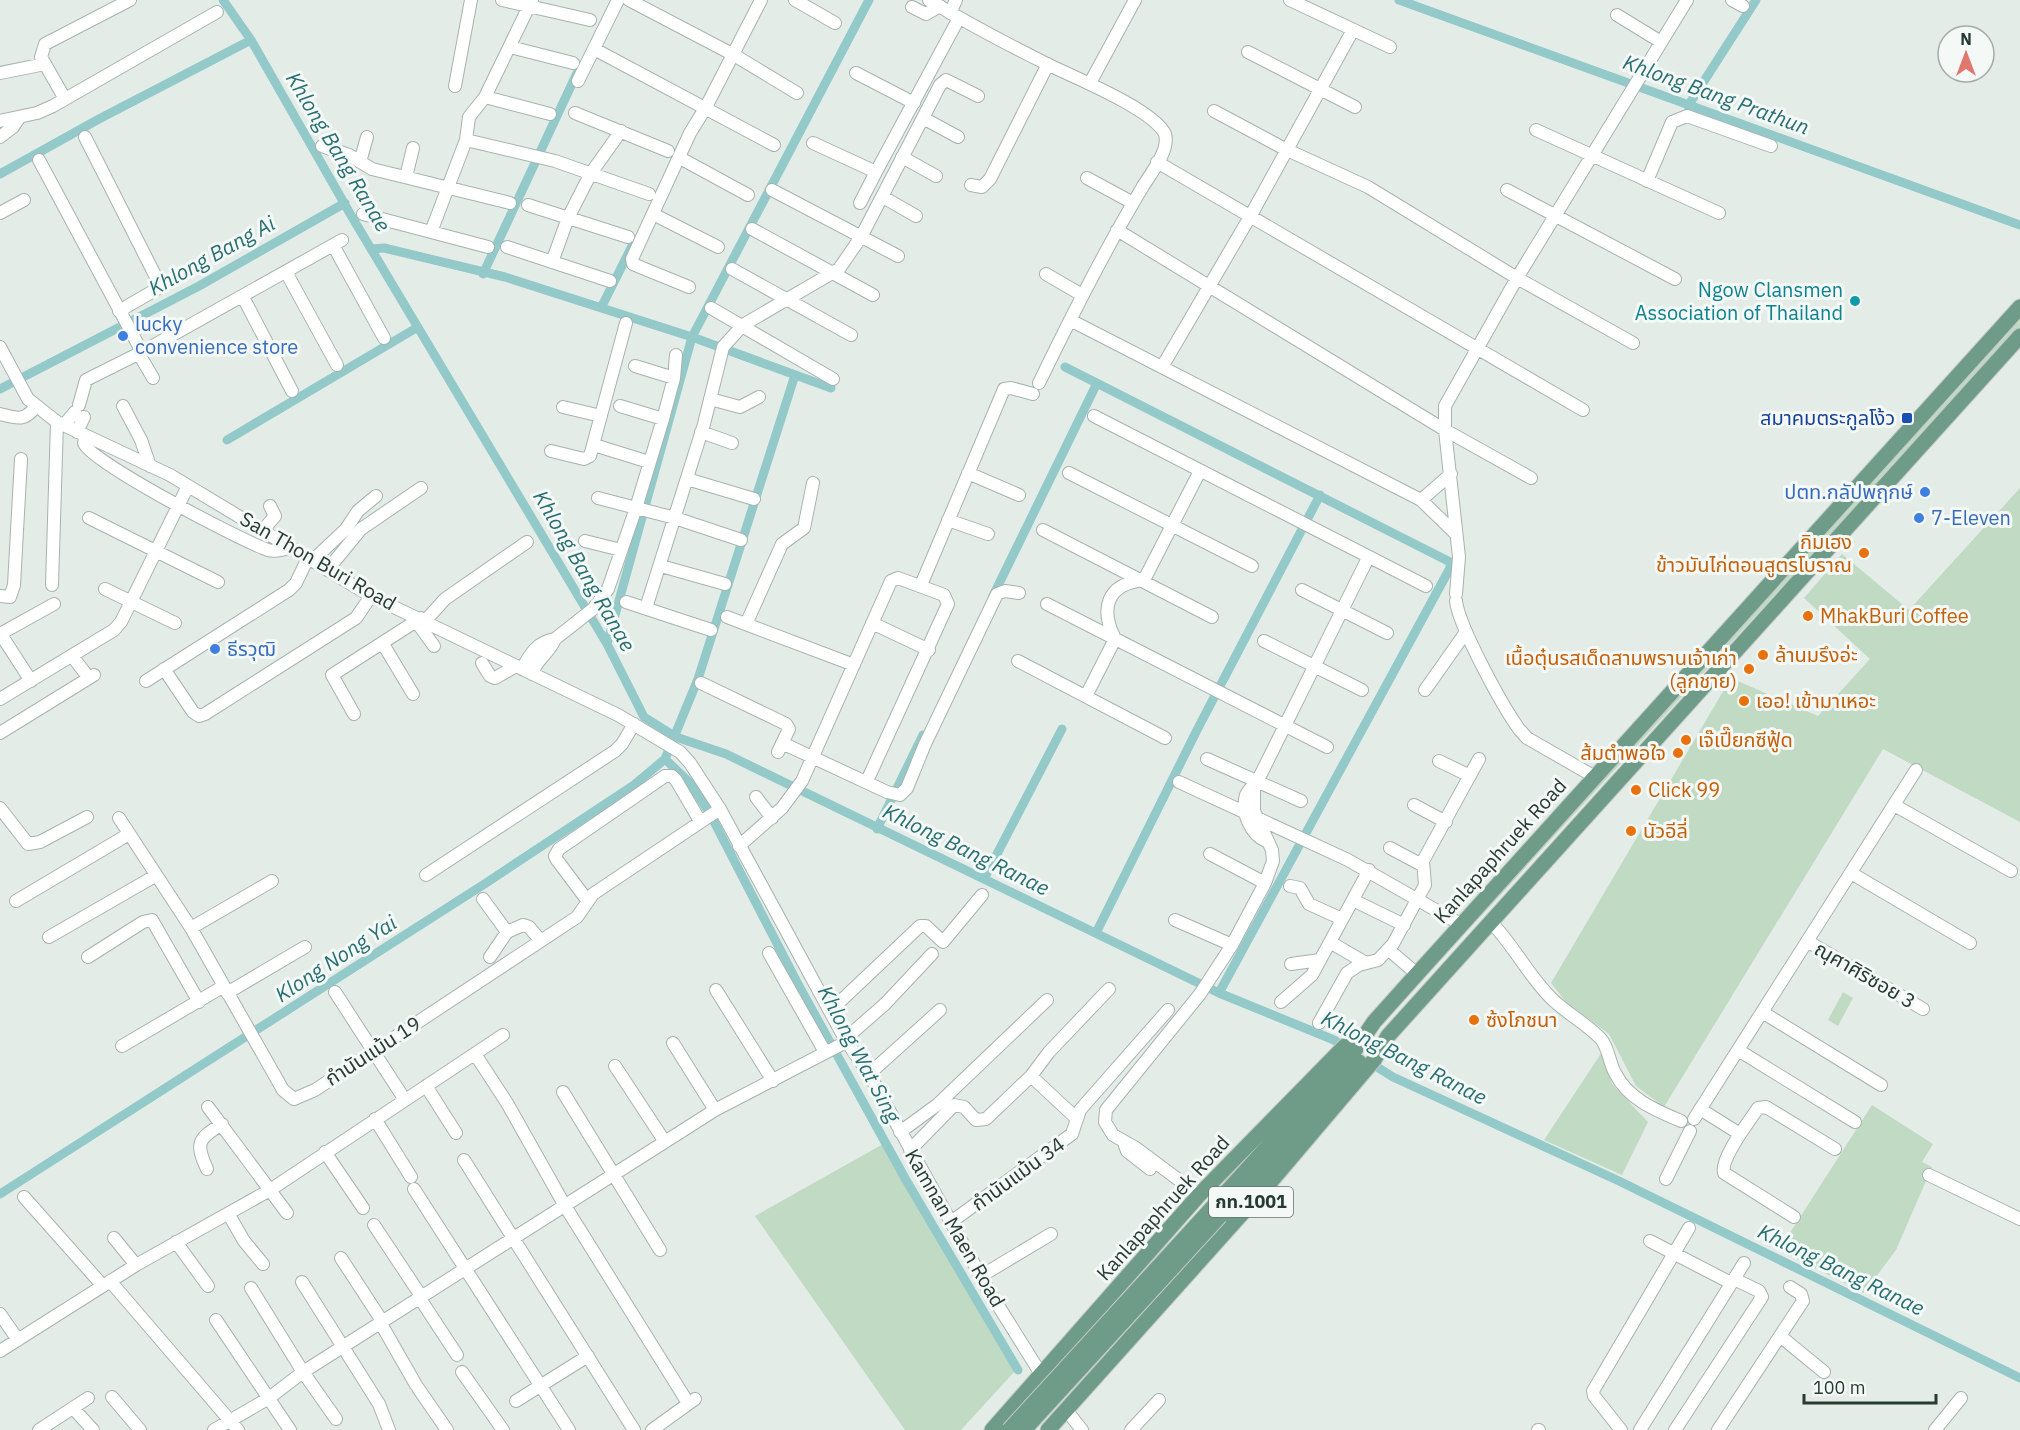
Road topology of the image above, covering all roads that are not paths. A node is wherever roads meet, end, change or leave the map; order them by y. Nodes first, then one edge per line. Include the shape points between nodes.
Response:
1 (130, 0) edge
2 (471, 0) edge
3 (502, 0) edge
4 (618, 0) edge
5 (629, 0) edge
6 (761, 0) edge
7 (795, 0) edge
8 (956, 0) edge
9 (1135, 0) edge
10 (1290, 0) edge
11 (1687, 0) edge
12 (531, 2) edge
13 (912, 7) dead end
14 (944, 9) edge
15 (217, 12) dead end
16 (1617, 15) dead end
17 (590, 20) dead end
18 (835, 23) dead end
19 (1353, 30) junction
20 (1661, 42) junction
21 (510, 47) junction
22 (1390, 47) dead end
23 (596, 50) junction
24 (1248, 52) dead end
25 (734, 55) junction
26 (573, 63) dead end
27 (45, 64) junction
28 (1048, 64) junction
29 (0, 73) edge
30 (856, 73) dead end
31 (578, 81) dead end
32 (1090, 83) junction
33 (455, 86) dead end
34 (1322, 89) junction
35 (797, 93) dead end
36 (978, 96) dead end
37 (485, 97) junction
38 (65, 99) junction
39 (914, 102) junction
40 (706, 107) junction
41 (1354, 107) dead end
42 (1214, 111) dead end
43 (575, 112) dead end
44 (550, 114) dead end
45 (19, 118) junction
46 (923, 118) junction
47 (0, 121) edge
48 (1536, 130) dead end
49 (621, 131) junction
50 (0, 137) edge
51 (85, 137) dead end
52 (367, 137) dead end
53 (958, 137) dead end
54 (466, 140) junction
55 (813, 143) dead end
56 (774, 145) dead end
57 (322, 146) dead end
58 (1772, 146) dead end
59 (413, 148) dead end
60 (1286, 149) junction
61 (668, 151) dead end
62 (1592, 155) junction
63 (902, 157) junction
64 (680, 158) junction
65 (39, 160) dead end
66 (360, 162) junction
67 (1157, 162) junction
68 (591, 172) junction
69 (876, 172) junction
70 (936, 176) dead end
71 (406, 177) junction
72 (1087, 178) dead end
73 (1647, 181) junction
74 (971, 185) dead end
75 (447, 188) junction
76 (772, 190) dead end
77 (1507, 190) dead end
78 (649, 194) dead end
79 (748, 195) dead end
80 (883, 197) junction
81 (24, 200) dead end
82 (510, 203) dead end
83 (860, 203) dead end
84 (1133, 203) junction
85 (528, 205) dead end
86 (0, 213) edge
87 (1719, 213) dead end
88 (363, 214) dead end
89 (653, 214) junction
90 (1251, 215) junction
91 (916, 216) dead end
92 (1556, 216) junction
93 (569, 217) junction
94 (752, 229) dead end
95 (1117, 230) junction
96 (431, 231) junction
97 (628, 237) dead end
98 (861, 237) junction
99 (718, 246) dead end
100 (488, 247) dead end
101 (507, 247) dead end
102 (898, 256) dead end
103 (552, 262) junction
104 (732, 269) dead end
105 (286, 272) junction
106 (833, 273) junction
107 (1046, 274) dead end
108 (1517, 278) junction
109 (1675, 279) dead end
110 (610, 281) dead end
111 (1210, 285) junction
112 (689, 287) dead end
113 (873, 295) dead end
114 (1083, 295) junction
115 (243, 297) junction
116 (787, 298) junction
117 (2020, 307) edge
118 (711, 308) dead end
119 (123, 319) junction
120 (1070, 320) junction
121 (626, 323) dead end
122 (743, 325) junction
123 (851, 335) dead end
124 (2020, 336) edge
125 (384, 338) dead end
126 (1633, 343) dead end
127 (0, 347) edge
128 (1476, 349) junction
129 (140, 353) junction
130 (676, 355) dead end
131 (337, 365) dead end
132 (635, 366) dead end
133 (1162, 367) junction
134 (153, 378) dead end
135 (674, 378) junction
136 (833, 379) dead end
137 (292, 391) dead end
138 (759, 397) dead end
139 (710, 399) junction
140 (123, 406) dead end
141 (620, 406) dead end
142 (35, 407) junction
143 (82, 407) junction
144 (563, 407) dead end
145 (1583, 410) dead end
146 (0, 414) edge
147 (601, 416) junction
148 (1094, 416) dead end
149 (663, 419) junction
150 (60, 423) junction
151 (1445, 430) junction
152 (701, 432) junction
153 (82, 434) junction
154 (732, 443) dead end
155 (594, 445) junction
156 (111, 448) junction
157 (552, 451) dead end
158 (96, 457) junction
159 (21, 459) dead end
160 (649, 462) junction
161 (150, 466) junction
162 (1200, 471) junction
163 (968, 473) junction
164 (1069, 473) dead end
165 (1451, 474) junction
166 (1532, 478) dead end
167 (687, 479) junction
168 (813, 483) dead end
169 (188, 486) junction
170 (421, 488) dead end
171 (1019, 495) dead end
172 (376, 496) dead end
173 (598, 498) dead end
174 (753, 499) dead end
175 (1421, 500) junction
176 (179, 505) junction
177 (270, 506) dead end
178 (644, 509) junction
179 (675, 518) junction
180 (89, 519) dead end
181 (948, 520) junction
182 (1173, 525) junction
183 (263, 530) junction
184 (1044, 530) dead end
185 (988, 534) dead end
186 (1456, 534) junction
187 (741, 540) dead end
188 (585, 541) dead end
189 (527, 542) dead end
190 (290, 547) junction
191 (621, 550) junction
192 (156, 551) junction
193 (1368, 558) junction
194 (311, 559) junction
195 (661, 566) junction
196 (1252, 566) dead end
197 (328, 568) junction
198 (1144, 580) junction
199 (218, 582) dead end
200 (725, 584) dead end
201 (52, 585) dead end
202 (921, 585) junction
203 (1426, 586) dead end
204 (105, 589) dead end
205 (1302, 590) dead end
206 (1019, 593) dead end
207 (0, 596) edge
208 (370, 596) junction
209 (131, 601) junction
210 (626, 602) dead end
211 (54, 604) dead end
212 (1047, 604) dead end
213 (646, 608) junction
214 (1343, 611) junction
215 (727, 617) dead end
216 (1212, 617) dead end
217 (421, 620) junction
218 (747, 622) junction
219 (175, 623) dead end
220 (872, 623) junction
221 (711, 630) dead end
222 (1466, 632) junction
223 (1387, 633) dead end
224 (0, 634) edge
225 (1115, 639) junction
226 (1264, 641) dead end
227 (383, 644) junction
228 (434, 646) dead end
229 (929, 650) junction
230 (72, 656) junction
231 (1018, 662) dead end
232 (482, 663) dead end
233 (854, 664) junction
234 (1316, 668) junction
235 (164, 669) junction
236 (524, 670) junction
237 (31, 681) junction
238 (146, 681) dead end
239 (701, 683) dead end
240 (1362, 690) dead end
241 (1425, 690) dead end
242 (413, 694) dead end
243 (1086, 696) junction
244 (0, 699) edge
245 (354, 714) dead end
246 (634, 724) junction
247 (1286, 724) junction
248 (0, 733) edge
249 (1166, 738) dead end
250 (666, 743) joint
251 (1327, 747) dead end
252 (813, 758) junction
253 (1207, 759) dead end
254 (1479, 759) dead end
255 (1439, 761) dead end
256 (1916, 770) dead end
257 (1470, 776) junction
258 (1595, 777) junction
259 (867, 781) junction
260 (1179, 782) dead end
261 (1256, 782) junction
262 (756, 797) dead end
263 (1301, 801) dead end
264 (1414, 805) dead end
265 (1894, 805) junction
266 (0, 808) edge
267 (709, 816) junction
268 (1251, 816) junction
269 (87, 817) dead end
270 (119, 818) dead end
271 (772, 818) junction
272 (1446, 822) junction
273 (129, 834) junction
274 (739, 846) junction
275 (1390, 848) dead end
276 (1210, 854) dead end
277 (1422, 865) junction
278 (1369, 870) junction
279 (2011, 871) dead end
280 (1851, 873) junction
281 (426, 875) dead end
282 (155, 876) junction
283 (272, 881) dead end
284 (1264, 883) junction
285 (567, 884) dead end
286 (1290, 886) dead end
287 (982, 895) dead end
288 (1420, 898) junction
289 (483, 899) dead end
290 (16, 901) dead end
291 (586, 903) junction
292 (1359, 903) dead end
293 (1342, 919) junction
294 (1175, 920) dead end
295 (1491, 922) junction
296 (1404, 925) junction
297 (1462, 925) junction
298 (191, 928) junction
299 (507, 932) junction
300 (49, 937) dead end
301 (541, 941) junction
302 (1807, 941) junction
303 (1970, 944) dead end
304 (1232, 945) junction
305 (1335, 945) dead end
306 (305, 947) dead end
307 (1389, 951) junction
308 (770, 953) dead end
309 (932, 954) dead end
310 (88, 957) dead end
311 (490, 957) dead end
312 (1320, 960) junction
313 (1366, 963) junction
314 (1291, 964) dead end
315 (1417, 974) junction
316 (226, 989) junction
317 (1109, 989) dead end
318 (717, 990) dead end
319 (335, 992) dead end
320 (1047, 1000) dead end
321 (199, 1002) junction
322 (1281, 1002) dead end
323 (940, 1010) dead end
324 (1168, 1010) dead end
325 (1923, 1010) dead end
326 (830, 1011) junction
327 (1762, 1012) junction
328 (1318, 1023) dead end
329 (503, 1035) dead end
330 (673, 1043) dead end
331 (122, 1046) dead end
332 (837, 1046) junction
333 (375, 1050) junction
334 (1738, 1050) junction
335 (475, 1054) junction
336 (1355, 1058) junction
337 (615, 1066) dead end
338 (869, 1074) junction
339 (1031, 1076) junction
340 (773, 1081) junction
341 (1881, 1085) dead end
342 (426, 1086) junction
343 (563, 1092) dead end
344 (405, 1100) junction
345 (208, 1107) dead end
346 (715, 1110) junction
347 (1076, 1118) junction
348 (375, 1119) junction
349 (1695, 1120) junction
350 (1855, 1122) dead end
351 (222, 1124) junction
352 (900, 1132) junction
353 (456, 1133) dead end
354 (1740, 1134) junction
355 (665, 1142) junction
356 (910, 1149) junction
357 (1835, 1149) dead end
358 (325, 1152) junction
359 (464, 1160) dead end
360 (207, 1169) dead end
361 (614, 1174) junction
362 (1929, 1175) dead end
363 (1666, 1179) dead end
364 (270, 1190) junction
365 (24, 1197) dead end
366 (1197, 1198) junction
367 (565, 1206) junction
368 (363, 1208) dead end
369 (1216, 1212) junction
370 (287, 1213) dead end
371 (229, 1215) junction
372 (1794, 1217) dead end
373 (2020, 1219) edge
374 (951, 1222) junction
375 (374, 1225) dead end
376 (1689, 1228) dead end
377 (1051, 1234) dead end
378 (515, 1238) junction
379 (114, 1239) dead end
380 (1650, 1241) dead end
381 (176, 1242) junction
382 (660, 1250) dead end
383 (1674, 1255) junction
384 (341, 1258) dead end
385 (1744, 1263) dead end
386 (263, 1264) dead end
387 (136, 1265) junction
388 (465, 1268) junction
389 (981, 1276) junction
390 (1732, 1281) junction
391 (302, 1282) dead end
392 (106, 1284) junction
393 (208, 1286) dead end
394 (1790, 1287) dead end
395 (251, 1288) dead end
396 (420, 1297) junction
397 (1107, 1302) junction
398 (0, 1314) edge
399 (216, 1320) dead end
400 (381, 1322) junction
401 (1137, 1333) junction
402 (1780, 1336) junction
403 (18, 1340) junction
404 (343, 1346) junction
405 (0, 1352) edge
406 (457, 1355) dead end
407 (588, 1356) junction
408 (303, 1372) junction
409 (462, 1372) dead end
410 (1824, 1372) dead end
411 (1041, 1374) junction
412 (540, 1385) junction
413 (112, 1397) dead end
414 (88, 1398) dead end
415 (269, 1398) junction
416 (1961, 1398) dead end
417 (1159, 1400) dead end
418 (516, 1401) dead end
419 (74, 1407) junction
420 (1067, 1411) junction
421 (336, 1419) dead end
422 (229, 1420) junction
423 (1720, 1429) edge
424 (39, 1430) edge
425 (93, 1430) edge
426 (140, 1430) edge
427 (214, 1430) edge
428 (238, 1430) edge
429 (291, 1430) edge
430 (389, 1430) edge
431 (447, 1430) edge
432 (503, 1430) edge
433 (569, 1430) edge
434 (634, 1430) edge
435 (652, 1430) edge
436 (994, 1430) edge
437 (1009, 1430) edge
438 (1024, 1430) edge
439 (1048, 1430) edge
440 (1082, 1430) edge
441 (1131, 1430) edge
442 (1621, 1430) edge
443 (1640, 1430) edge
444 (1676, 1430) edge
445 (1935, 1430) edge

1 - 27 street via 45,44 41,50
2 - 33 street
3 - 12 street
4 - 23 street
5 - 25 street
6 - 25 street
7 - 18 street
8 - 14 street
9 - 32 street
10 - 19 street
11 - 20 street
12 - 17 street
12 - 21 street
13 - 14 street via 926,14
14 - 28 street
14 - 39 street
15 - 38 street
16 - 20 street
19 - 22 street
19 - 34 street
20 - 62 street
21 - 26 street
21 - 37 street
23 - 31 street
23 - 40 street
24 - 34 street
25 - 35 street
25 - 40 street
27 - 29 street
27 - 38 street
28 - 32 street
28 - 74 street via 990,178 982,187
30 - 39 street
32 - 67 street via 1163,129 1166,139
34 - 41 street
34 - 60 street
36 - 46 street via 946,80
37 - 44 street
37 - 54 street via 470,117
38 - 45 street
39 - 69 street
40 - 56 street
40 - 64 street
42 - 60 street
43 - 49 street
45 - 47 street
45 - 50 street
46 - 53 street
46 - 63 street
48 - 62 street
49 - 61 street
49 - 68 street
51 - 119 street via 159,283 158,289
52 - 66 street
54 - 68 street
54 - 75 street
55 - 69 street
57 - 66 street
58 - 73 street via 1686,116 1678,117 1672,122
59 - 71 street
60 - 90 street
60 - 108 street via 1368,187
62 - 73 street
62 - 92 street
63 - 70 street
63 - 80 street
64 - 79 street
64 - 89 street
65 - 119 street
66 - 71 street
67 - 84 street
67 - 90 street
68 - 78 street
68 - 93 street
69 - 83 street
71 - 75 street
72 - 84 street
73 - 87 street
75 - 82 street
75 - 96 street
76 - 98 street
77 - 92 street
80 - 91 street
80 - 98 street
81 - 86 street
84 - 95 street
85 - 93 street
88 - 96 street
89 - 99 street
89 - 112 street via 635,250 633,264
90 - 111 street
90 - 128 street
92 - 108 street
92 - 109 street
93 - 97 street
93 - 103 street
94 - 106 street
95 - 111 street
95 - 114 street
96 - 100 street
98 - 102 street
98 - 106 street
101 - 103 street
103 - 110 street
104 - 116 street
105 - 115 street
105 - 125 street via 337,242
105 - 131 street
106 - 113 street
106 - 116 street
107 - 114 street
108 - 126 street
108 - 128 street
111 - 133 street
111 - 151 street
114 - 120 street
115 - 129 street
115 - 137 street
116 - 122 street
116 - 123 street
117 - 258 main road, Kanlapaphruek Road / กท.1001
118 - 122 street
119 - 129 street
120 - 133 street
120 - 163 street via 1036,389 1004,390
121 - 147 street
122 - 136 street
122 - 139 street via 722,352
124 - 295 main road, Kanlapaphruek Road / กท.1001
127 - 142 street, San Thon Buri Road
128 - 145 street
128 - 151 street via 1445,406
129 - 134 street
129 - 143 street via 86,380
130 - 135 street
132 - 135 street
133 - 175 street
135 - 149 street
138 - 139 street via 740,407
139 - 152 street
140 - 161 street
141 - 149 street
142 - 146 street via 19,419
142 - 150 street, San Thon Buri Road
143 - 150 street
143 - 153 street
144 - 147 street
147 - 155 street
148 - 162 street
149 - 160 street
150 - 153 street, San Thon Buri Road
150 - 201 street
151 - 165 street
151 - 166 street
152 - 154 street
152 - 167 street
153 - 156 street, San Thon Buri Road
153 - 158 street via 84,447
155 - 157 street via 590,456 584,459
155 - 160 street
156 - 158 street
156 - 161 street, San Thon Buri Road
158 - 176 street
159 - 207 street via 14,585 10,597
160 - 178 street
161 - 169 street, San Thon Buri Road
162 - 182 street
162 - 193 street
163 - 171 street
163 - 181 street
164 - 182 street
165 - 175 street
165 - 186 street
167 - 174 street
167 - 179 street
168 - 218 street via 804,528 785,539
169 - 176 street
169 - 183 street, San Thon Buri Road
170 - 197 street via 361,529
172 - 194 street
173 - 178 street
175 - 186 street
176 - 190 street via 269,550
176 - 192 street
177 - 183 street via 275,516
178 - 179 street
178 - 191 street
179 - 187 street
179 - 195 street
180 - 192 street
181 - 185 street
181 - 202 street
182 - 196 street
182 - 198 street
183 - 190 street, San Thon Buri Road
184 - 198 street
186 - 222 street via 1456,598
188 - 191 street
189 - 217 street
190 - 194 street, San Thon Buri Road
191 - 236 street via 608,589 594,609 534,650
192 - 199 street
192 - 209 street
193 - 203 street
193 - 214 street
194 - 197 street, San Thon Buri Road
194 - 235 street via 289,590
195 - 200 street
195 - 213 street
197 - 208 street, San Thon Buri Road
198 - 216 street
198 - 225 street via 1126,583 1106,609
202 - 220 street via 898,578 891,580
202 - 229 street via 948,600
204 - 209 street
205 - 214 street
206 - 259 street via 997,594 907,788 900,795
208 - 217 street, San Thon Buri Road
208 - 235 street via 356,618 200,716 193,712
209 - 219 street
209 - 230 street via 114,630
210 - 213 street
211 - 224 street
212 - 225 street
213 - 221 street
214 - 223 street
214 - 234 street
215 - 218 street
217 - 227 street
217 - 228 street
217 - 236 street, San Thon Buri Road
218 - 233 street
220 - 229 street
220 - 233 street
222 - 241 street
222 - 258 street via 1527,738
224 - 237 street
225 - 243 street
225 - 247 street
226 - 234 street
227 - 242 street
227 - 245 street via 332,675
229 - 259 street
230 - 237 street
230 - 248 street via 91,677
231 - 243 street
232 - 236 street via 495,678
233 - 252 street
234 - 240 street
234 - 247 street
235 - 238 street
236 - 246 street, San Thon Buri Road
237 - 244 street
239 - 252 street via 786,724 789,729 780,748
243 - 249 street
246 - 250 street, San Thon Buri Road
246 - 281 street via 615,751
247 - 251 street
247 - 261 street
250 - 267 street, Kamnan Maen Road via 690,763
252 - 259 street
252 - 271 street via 793,795
253 - 261 street
254 - 257 street
255 - 257 street
256 - 265 street
257 - 272 street
258 - 297 main road, Kanlapaphruek Road / กท.1001
260 - 268 street
261 - 263 street
261 - 268 street
262 - 271 street
264 - 272 street
265 - 279 street
265 - 280 street
266 - 269 street via 28,844 40,842
267 - 274 street, Kamnan Maen Road
267 - 291 street, กำนันแม้น 19
267 - 291 street via 672,776 665,776 559,849 557,860
268 - 278 street
268 - 284 street via 1264,831 1272,850 1273,861
270 - 273 street, กำนันแม้น 19
271 - 274 street
272 - 277 street
273 - 282 street, กำนันแม้น 19
273 - 290 street
274 - 326 street, Kamnan Maen Road
275 - 277 street
276 - 284 street
277 - 288 street via 1425,885
278 - 288 street
278 - 293 street
280 - 302 street
280 - 303 street
282 - 298 street, กำนันแม้น 19
282 - 300 street
283 - 298 street
284 - 304 street
285 - 291 street
286 - 293 street via 1300,888 1309,904
287 - 326 street via 943,942 926,926 920,926
288 - 296 street
288 - 297 street
289 - 299 street
291 - 301 street, กำนันแม้น 19 via 577,917
292 - 296 street
293 - 312 street
294 - 304 street
295 - 336 main road, Kanlapaphruek Road / กท.1001 via 1388,1036
295 - 349 street via 1552,999 1600,1038 1615,1075 1629,1092 1681,1121 1685,1116
296 - 307 street
297 - 315 main road, Kanlapaphruek Road / กท.1001
298 - 316 street, กำนันแม้น 19
299 - 301 street via 526,925
299 - 311 street
301 - 333 street, กำนันแม้น 19
302 - 325 street, ณุศาศิริซอย 3
302 - 327 street
304 - 366 street via 1200,994 1106,1110 1107,1128 1130,1154
305 - 313 street
306 - 316 street
307 - 313 street
307 - 315 street
308 - 332 street
309 - 332 street via 885,1004
310 - 321 street via 152,920
312 - 314 street
312 - 322 street via 1312,975
313 - 328 street via 1347,973
315 - 336 main road, Kanlapaphruek Road / กท.1001 via 1374,1022
316 - 321 street
316 - 333 street, กำนันแม้น 19 via 283,1090 294,1099 315,1090
317 - 339 street
318 - 340 street
319 - 333 street
320 - 352 street via 937,1105
321 - 331 street
323 - 338 street
324 - 347 street, กำนันแม้น 34
326 - 332 street, Kamnan Maen Road
327 - 334 street
327 - 341 street
329 - 335 street
330 - 346 street
332 - 338 street, Kamnan Maen Road
332 - 340 street
333 - 344 street
334 - 349 street
334 - 350 street
335 - 342 street
335 - 367 street
336 - 366 main road, Kanlapaphruek Road / กท.1001
336 - 369 main road, Kanlapaphruek Road / กท.1001
336 - 401 main road, Kanlapaphruek Road / กท.1001
337 - 355 street
338 - 352 street, Kamnan Maen Road
339 - 347 street
339 - 356 street via 986,1119 976,1120 959,1105 950,1107
340 - 346 street
342 - 344 street
342 - 353 street
343 - 361 street
344 - 348 street
345 - 351 street
346 - 355 street
347 - 374 street, กำนันแม้น 34 via 1072,1134
348 - 358 street
348 - 388 street
349 - 354 street
349 - 363 street
351 - 360 street via 200,1144 199,1152
351 - 364 street
352 - 356 street, Kamnan Maen Road
354 - 357 street via 1758,1108 1766,1107
354 - 372 street via 1724,1164 1724,1173
355 - 361 street
356 - 374 street, Kamnan Maen Road
358 - 364 street
358 - 368 street
359 - 378 street
361 - 367 street
361 - 382 street
362 - 373 street
364 - 370 street
364 - 371 street
365 - 392 street
366 - 397 main road, Kanlapaphruek Road / กท.1001
367 - 378 street
367 - 435 street via 692,1401
369 - 437 main road, Kanlapaphruek Road / กท.1001, bridge
369 - 438 main road, Kanlapaphruek Road / กท.1001, bridge
371 - 381 street
371 - 386 street
374 - 389 street, Kamnan Maen Road
375 - 396 street
376 - 383 street
377 - 389 street
378 - 388 street
378 - 407 street
379 - 387 street
380 - 383 street
381 - 387 street
381 - 393 street
383 - 390 street
383 - 442 street via 1593,1391
384 - 400 street
385 - 390 street
387 - 392 street
388 - 396 street
388 - 412 street
389 - 411 street, Kamnan Maen Road
390 - 443 street
390 - 444 street via 1759,1291 1762,1297
391 - 404 street
392 - 403 street
392 - 422 street
394 - 402 street via 1801,1294 1803,1301
395 - 408 street
396 - 400 street
396 - 406 street
397 - 401 main road via 1104,1328 1111,1340 1123,1341
397 - 411 main road, Kanlapaphruek Road / กท.1001
398 - 403 street
399 - 415 street
400 - 404 street
400 - 431 street
401 - 420 main road, Kanlapaphruek Road / กท.1001
402 - 410 street
402 - 423 street
403 - 405 street
404 - 408 street
404 - 430 street via 379,1404
407 - 412 street
407 - 434 street
408 - 415 street
408 - 421 street
409 - 432 street
411 - 420 main road
411 - 436 main road, Kanlapaphruek Road / กท.1001
412 - 418 street
412 - 433 street
413 - 426 street
414 - 419 street
415 - 422 street
415 - 429 street
416 - 445 street
417 - 441 street
419 - 424 street
419 - 425 street
420 - 439 main road, Kanlapaphruek Road / กท.1001
420 - 440 street
422 - 427 street
422 - 428 street
436 - 438 main road via 1016,1422

